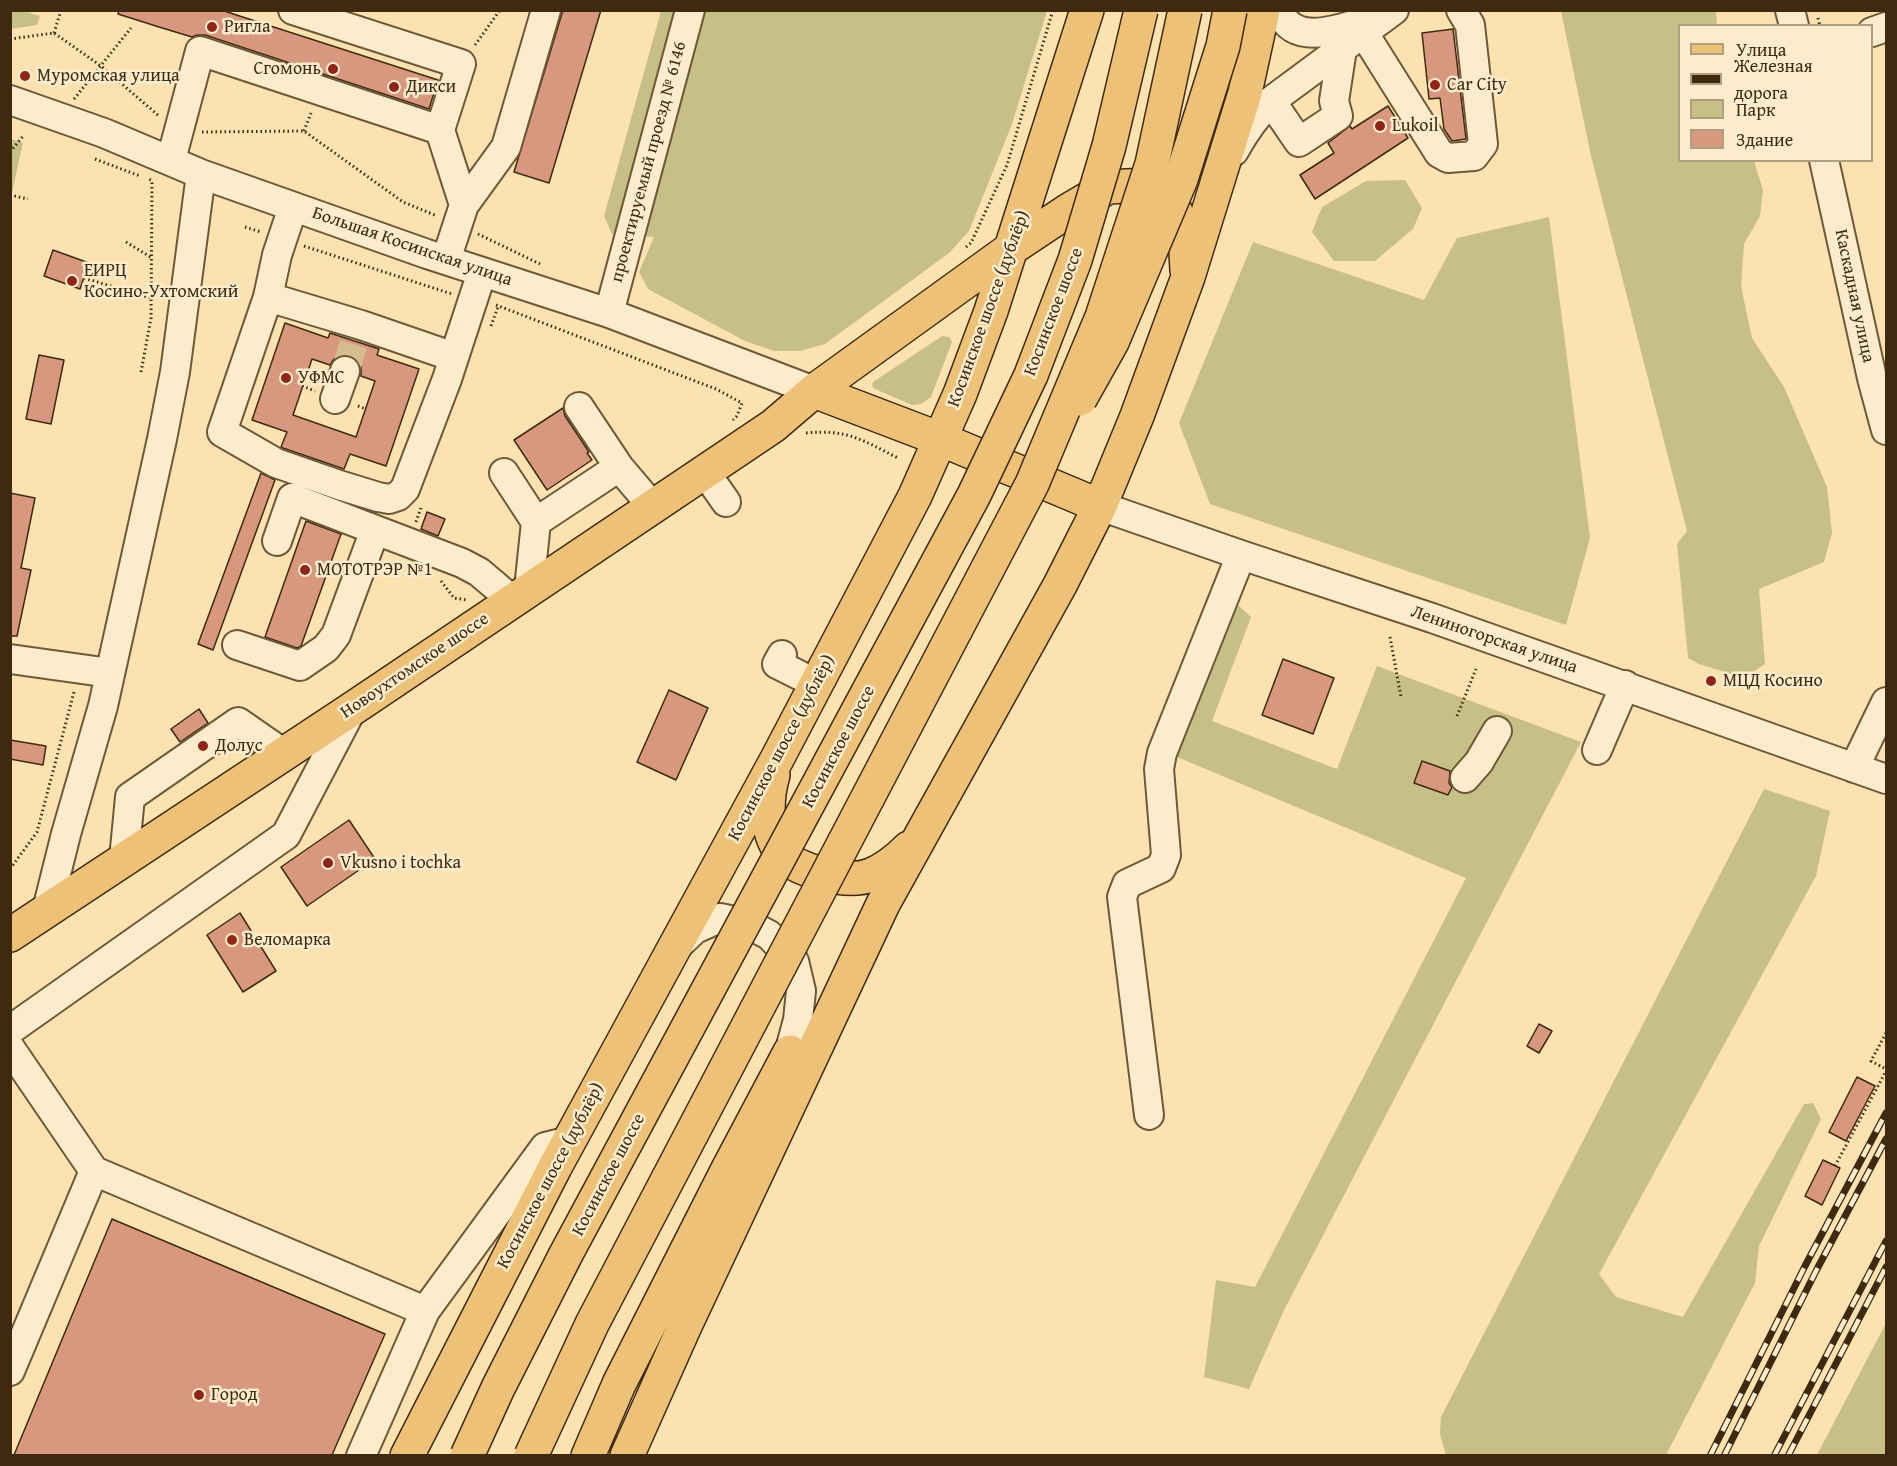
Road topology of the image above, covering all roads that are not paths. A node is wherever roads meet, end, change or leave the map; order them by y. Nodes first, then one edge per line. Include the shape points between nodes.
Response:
1 (293, 10) edge
2 (546, 10) edge
3 (690, 10) edge
4 (1087, 10) edge
5 (1141, 10) edge
6 (1185, 10) edge
7 (1230, 10) edge
8 (1263, 10) edge
9 (1279, 10) edge
10 (1461, 10) edge
11 (1391, 12) edge
12 (1352, 41) junction
13 (10, 100) edge
14 (1271, 101) junction
15 (440, 130) junction
16 (171, 160) junction
17 (1824, 162) edge
18 (201, 174) junction
19 (1221, 176) junction
20 (293, 207) junction
21 (461, 215) junction
22 (1012, 248) junction
23 (446, 260) junction
24 (482, 272) junction
25 (1188, 277) junction
26 (268, 297) junction
27 (609, 314) junction
28 (453, 357) junction
29 (345, 371) tunnel mouth
30 (814, 392) junction
31 (335, 399) dead end
32 (579, 407) dead end
33 (1885, 421) edge
34 (940, 439) junction
35 (619, 467) junction
36 (705, 472) junction
37 (504, 473) dead end
38 (1032, 484) junction
39 (726, 502) dead end
40 (1100, 506) junction
41 (653, 507) junction
42 (536, 522) junction
43 (375, 530) junction
44 (277, 541) dead end
45 (1241, 555) junction
46 (520, 594) junction
47 (237, 645) dead end
48 (782, 655) dead end
49 (10, 660) edge
50 (110, 673) junction
51 (817, 684) junction
52 (1625, 685) junction
53 (1887, 702) edge
54 (352, 709) junction
55 (1497, 731) dead end
56 (1597, 750) dead end
57 (284, 754) junction
58 (777, 759) junction
59 (1854, 768) junction
60 (1465, 778) dead end
61 (1887, 779) edge
62 (917, 840) junction
63 (124, 859) junction
64 (883, 904) junction
65 (48, 910) junction
66 (10, 935) edge
67 (671, 951) junction
68 (10, 1030) edge
69 (10, 1048) edge
70 (788, 1057) junction
71 (1149, 1115) dead end
72 (569, 1141) junction
73 (94, 1171) junction
74 (425, 1311) junction
75 (10, 1371) edge
76 (361, 1455) edge
77 (407, 1455) edge
78 (467, 1455) edge
79 (531, 1455) edge
80 (588, 1455) edge
81 (627, 1455) edge

1 - 15 street via 461,64
2 - 21 street via 506,147
3 - 27 street, проектируемый проезд № 6146
4 - 22 main road, Косинское шоссе (дублёр)
5 - 78 main road, Косинское шоссе, bridge via 1109,146 1074,260 1031,375 974,495 566,1254
6 - 38 main road, bridge via 1148,175 1102,317
7 - 38 main road, bridge via 1223,46 1181,179 1112,342
8 - 19 main road
9 - 11 street via 1287,25 1306,33 1333,31
10 - 12 street via 1470,25 1483,144 1474,156 1448,159 1439,153
11 - 12 street
12 - 14 street
12 - 14 street via 1334,101 1338,117 1299,142
13 - 16 street, Большая Косинская улица via 51,112
14 - 19 street via 1246,129
15 - 16 street via 200,51
15 - 21 street
16 - 18 street, Большая Косинская улица
17 - 33 street, Каскадная улица
18 - 20 street, Большая Косинская улица
18 - 50 street via 175,372
19 - 25 main road
20 - 23 street, Большая Косинская улица
20 - 26 street
21 - 23 street
22 - 25 main road, Новоухтомское шоссе via 1108,187 1146,185 1171,200 1185,235
22 - 30 main road, Новоухтомское шоссе
22 - 34 main road, Косинское шоссе (дублёр)
23 - 24 street, Большая Косинская улица
24 - 27 street, Большая Косинская улица
24 - 28 street
25 - 40 main road
26 - 28 street via 358,333
26 - 28 street via 222,432 276,462 339,485 389,498 405,489
27 - 30 street, Большая Косинская улица
29 - 31 street
30 - 34 main road
30 - 36 main road, Новоухтомское шоссе via 773,426
32 - 35 street
34 - 40 main road
34 - 51 main road, Косинское шоссе (дублёр) via 915,496
35 - 41 street
35 - 42 street
36 - 39 street
36 - 41 main road, Новоухтомское шоссе
37 - 42 street
38 - 79 main road, bridge via 597,1313
40 - 45 street, Лениногорская улица
40 - 62 main road
41 - 46 main road, Новоухтомское шоссе
42 - 46 street
43 - 44 street via 292,498
43 - 46 street via 462,563
43 - 47 street via 336,635 326,648 300,666
45 - 52 street, Лениногорская улица
45 - 71 street via 1162,753 1159,769 1166,855 1161,868 1127,884 1122,897
46 - 54 main road, Новоухтомское шоссе
48 - 51 street via 777,664
49 - 50 street
50 - 65 street
51 - 58 main road, Косинское шоссе (дублёр)
52 - 56 street
52 - 59 street, Лениногорская улица
53 - 59 street
54 - 57 main road, Новоухтомское шоссе
54 - 68 street via 286,835
55 - 60 street
57 - 63 main road, Новоухтомское шоссе
57 - 63 street via 238,722 130,797
58 - 62 main road via 767,806 772,832 781,853 804,869 839,879 870,876 894,862
58 - 67 main road, Косинское шоссе (дублёр)
59 - 61 street, Лениногорская улица
62 - 64 main road
63 - 65 main road, Новоухтомское шоссе
64 - 70 main road
64 - 81 main road
65 - 66 main road, Новоухтомское шоссе
67 - 70 street via 695,929 720,918 748,924 769,935 794,961 801,991
67 - 72 main road, Косинское шоссе (дублёр)
69 - 73 street
70 - 80 main road via 619,1384
72 - 74 street via 545,1147
72 - 77 main road, Косинское шоссе (дублёр)
73 - 74 street
73 - 75 street
74 - 76 street

